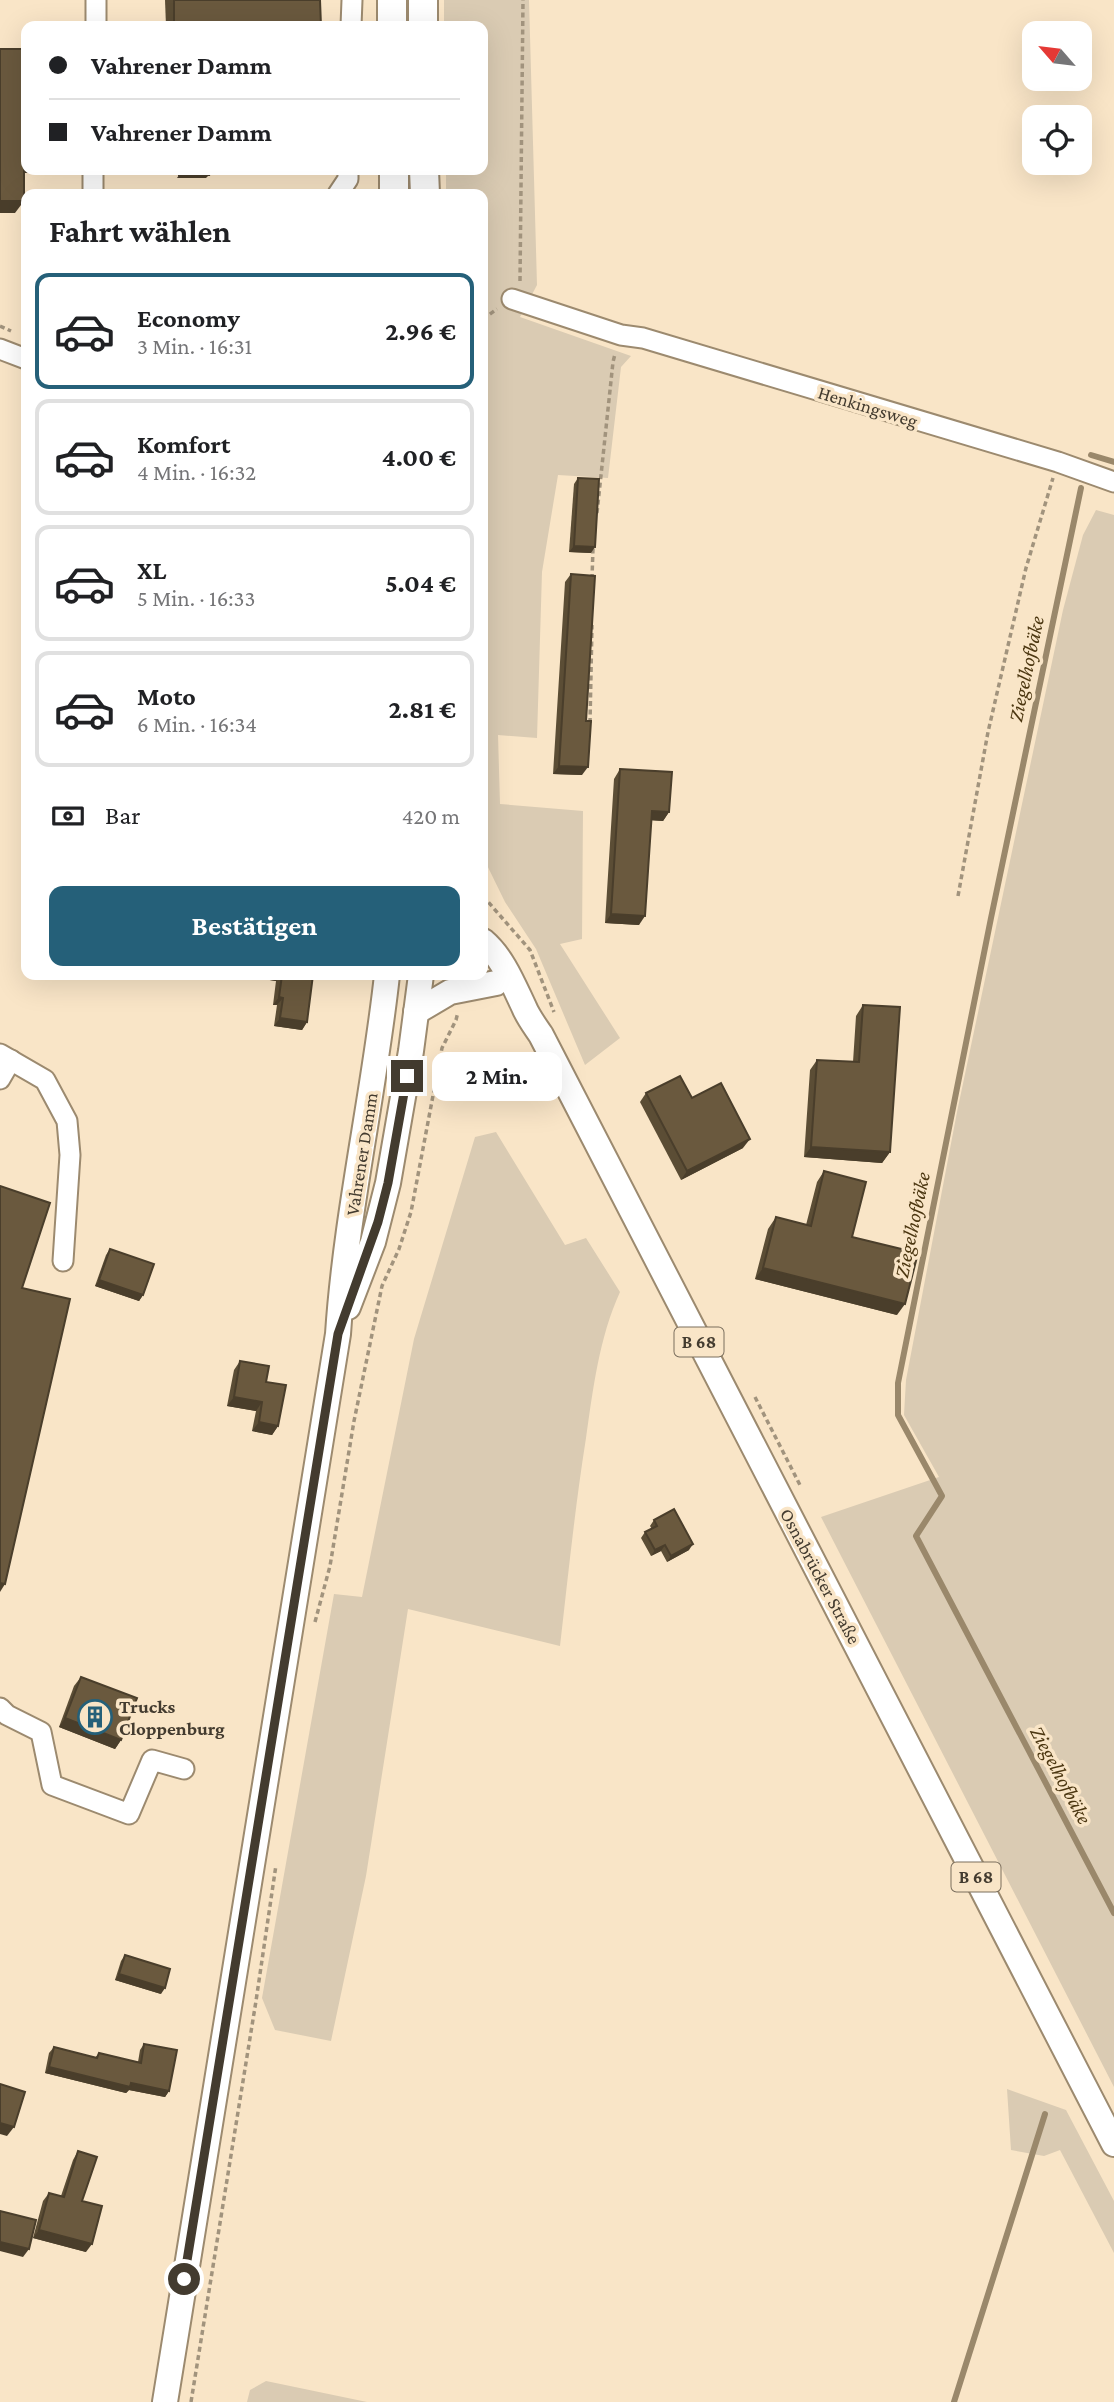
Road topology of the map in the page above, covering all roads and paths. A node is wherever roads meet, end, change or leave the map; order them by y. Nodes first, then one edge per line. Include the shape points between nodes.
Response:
1 (96, 0) edge
2 (352, 0) edge
3 (392, 0) edge
4 (422, 0) edge
5 (523, 0) edge
6 (96, 21) edge
7 (351, 21) edge
8 (392, 21) edge
9 (423, 21) edge
10 (512, 299) junction
11 (488, 316) edge
12 (621, 335) junction
13 (0, 349) edge
14 (21, 357) edge
15 (1058, 462) junction
16 (1114, 482) edge
17 (597, 513) edge
18 (594, 541) edge
19 (592, 581) edge
20 (592, 620) edge
21 (590, 724) edge
22 (958, 895) dead end
23 (488, 947) edge
24 (490, 978) edge
25 (386, 980) edge
26 (420, 980) edge
27 (484, 980) edge
28 (450, 992) junction
29 (525, 1009) junction
30 (416, 1012) junction
31 (5, 1057) edge
32 (0, 1079) edge
33 (63, 1261) dead end
34 (338, 1334) junction
35 (313, 1630) dead end
36 (0, 1709) edge
37 (184, 1769) dead end
38 (276, 1863) dead end
39 (1114, 2144) edge
40 (165, 2402) edge
41 (191, 2402) edge

1 - 6 street
2 - 7 street
3 - 8 highway
4 - 9 highway
5 - 10 path via 520,291
10 - 11 path
10 - 12 street, Henkingsweg
12 - 15 street, Henkingsweg
12 - 17 path via 613,362
13 - 14 street
15 - 16 street, Henkingsweg
15 - 22 path via 1026,568 993,707
18 - 19 path
20 - 21 path
23 - 29 main road, Osnabrücker Straße / B 68
24 - 29 main road, Osnabrücker Straße / B 68
25 - 34 main road, Vahrener Damm via 342,1271
26 - 30 main road, Vahrener Damm
27 - 28 main road, Osnabrücker Straße / B 68
28 - 30 main road, Osnabrücker Straße / B 68
28 - 35 path via 458,1016 442,1048 411,1212 382,1286 330,1566
29 - 39 main road, Osnabrücker Straße / B 68
30 - 34 main road, Vahrener Damm via 388,1183 373,1242
31 - 32 street
31 - 33 street via 45,1080 67,1121 70,1155
34 - 40 main road, Vahrener Damm
36 - 37 street via 41,1732 52,1785 129,1814 152,1760
38 - 41 path

